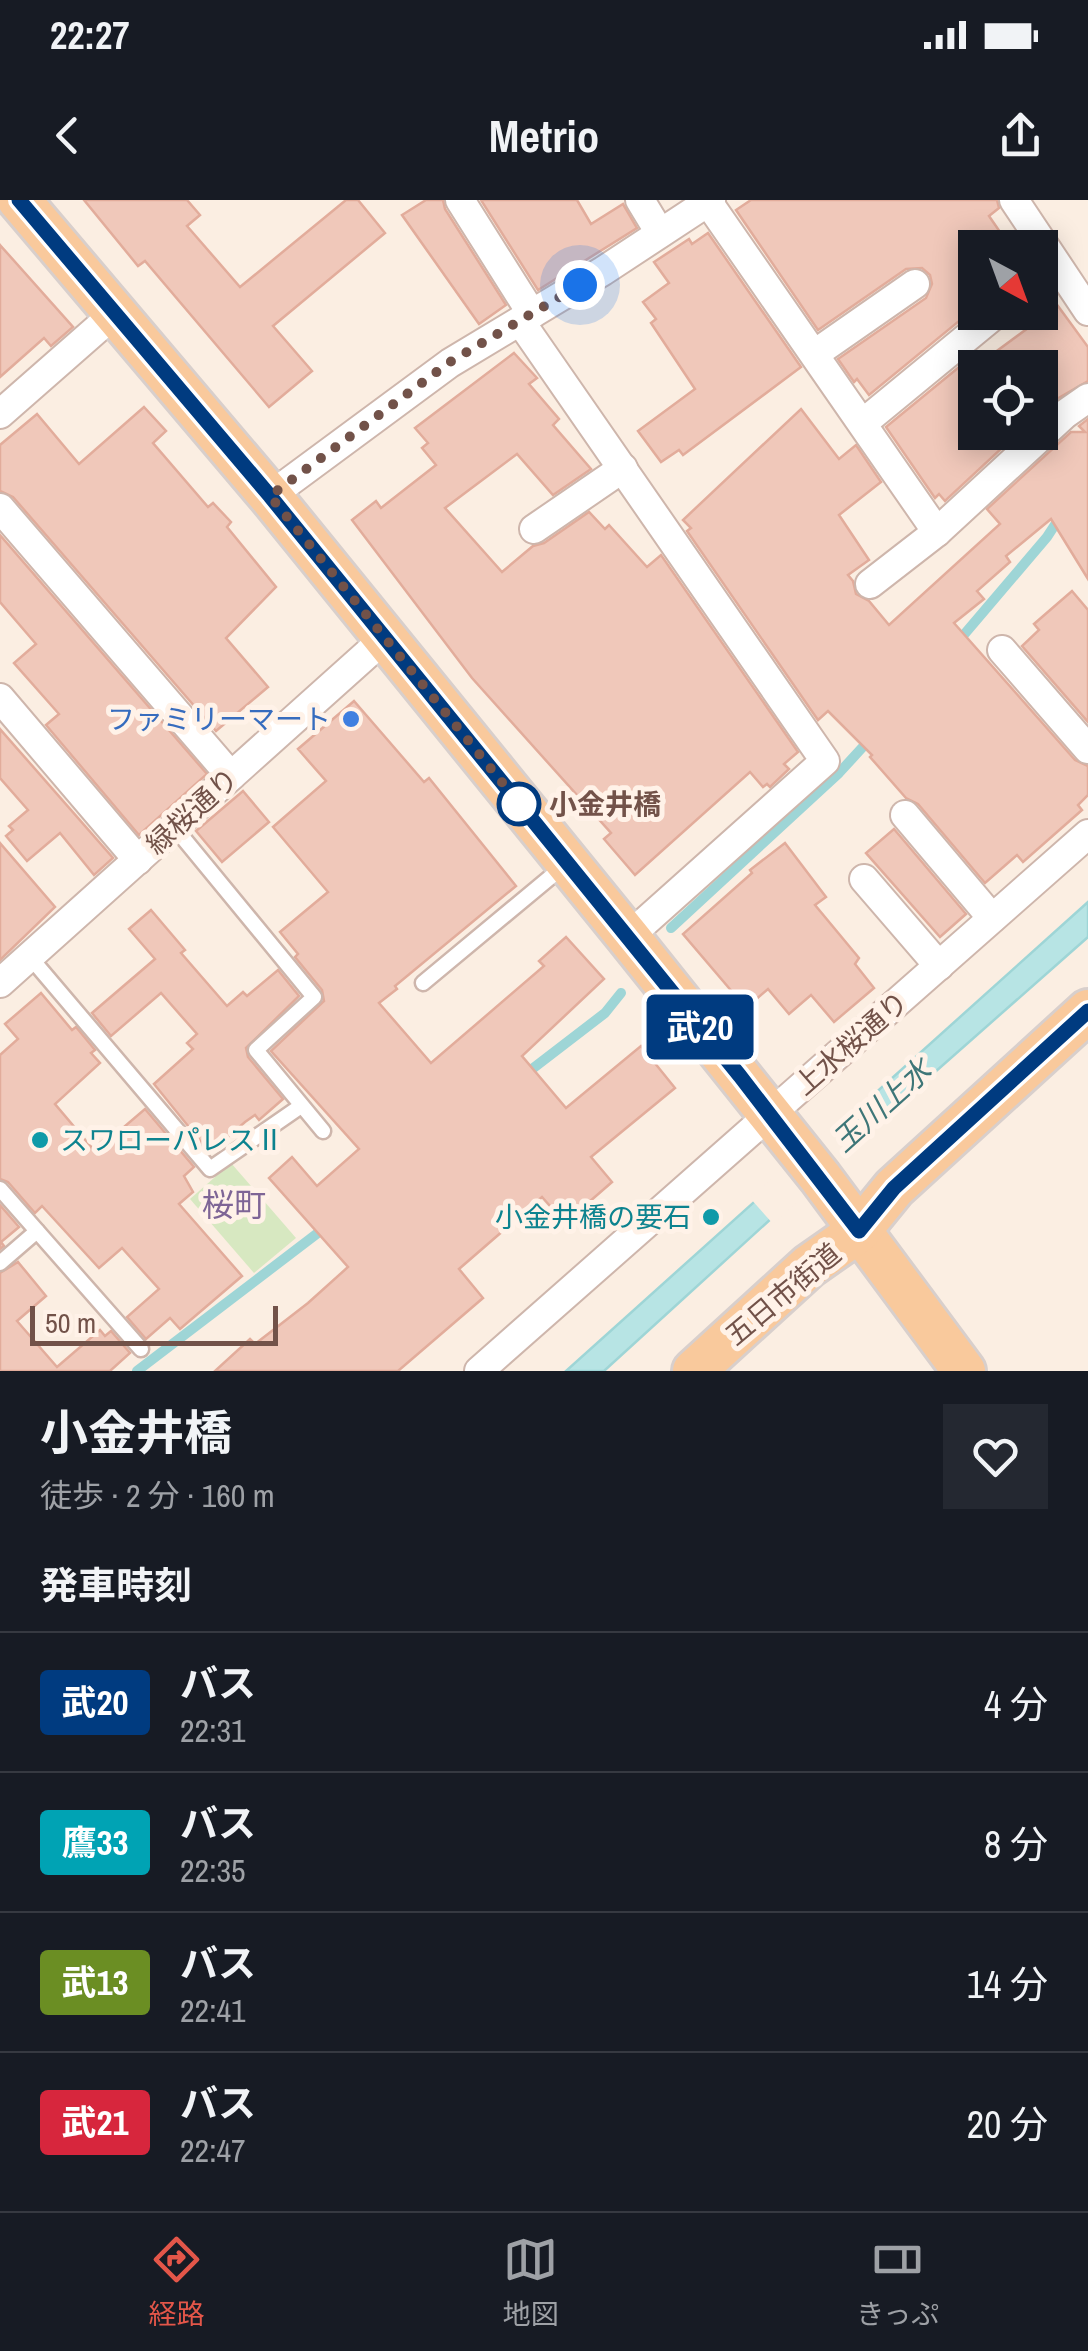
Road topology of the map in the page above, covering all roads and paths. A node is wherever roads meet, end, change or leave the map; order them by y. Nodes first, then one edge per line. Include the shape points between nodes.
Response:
1 (19, 200) edge
2 (460, 200) edge
3 (640, 200) edge
4 (1014, 200) edge
5 (710, 201) edge
6 (1028, 230) edge
7 (660, 233) junction
8 (1058, 283) edge
9 (916, 284) dead end
10 (1088, 311) edge
11 (114, 314) junction
12 (526, 317) junction
13 (976, 330) edge
14 (816, 353) junction
15 (1088, 398) edge
16 (0, 414) edge
17 (863, 424) junction
18 (623, 468) junction
19 (270, 496) junction
20 (0, 508) edge
21 (534, 530) dead end
22 (937, 532) junction
23 (870, 584) dead end
24 (385, 638) junction
25 (1002, 650) dead end
26 (0, 698) edge
27 (1088, 749) edge
28 (230, 776) junction
29 (905, 814) dead end
30 (175, 828) junction
31 (1088, 834) edge
32 (138, 860) junction
33 (567, 864) junction
34 (864, 879) dead end
35 (992, 918) junction
36 (628, 937) junction
37 (30, 957) junction
38 (939, 966) junction
39 (0, 983) edge
40 (423, 983) dead end
41 (1088, 1011) edge
42 (301, 1106) junction
43 (770, 1114) junction
44 (323, 1131) dead end
45 (0, 1189) edge
46 (859, 1231) junction
47 (38, 1232) junction
48 (0, 1263) edge
49 (141, 1348) dead end
50 (479, 1371) edge
51 (694, 1371) edge
52 (964, 1371) edge

1 - 11 main road
2 - 12 street
3 - 7 street
4 - 6 street
5 - 7 street
5 - 14 street
7 - 12 street
8 - 10 street
9 - 14 street
11 - 16 street
11 - 19 main road
12 - 18 street
12 - 19 street via 450,362
13 - 17 street
14 - 17 street
15 - 22 street
17 - 22 street
18 - 21 street
18 - 36 street via 825,761
19 - 24 main road
20 - 28 street
22 - 23 street
24 - 28 street, 緑桜通り
24 - 33 main road
25 - 27 street
26 - 32 street
28 - 30 street, 緑桜通り
29 - 35 street
30 - 32 street, 緑桜通り
30 - 42 lane via 314,997 256,1050
31 - 35 street, 上水桜通り
32 - 37 street, 緑桜通り
33 - 36 main road
33 - 40 lane
34 - 38 street
35 - 38 street, 上水桜通り
36 - 43 main road
37 - 39 street, 緑桜通り
37 - 42 lane via 210,1169
38 - 43 street, 上水桜通り
41 - 46 main road, 五日市街道 via 894,1188
42 - 44 lane
43 - 46 main road
43 - 50 street, 上水桜通り
45 - 47 lane
46 - 51 main road, 五日市街道 via 809,1266
46 - 52 main road
47 - 48 lane
47 - 49 lane

